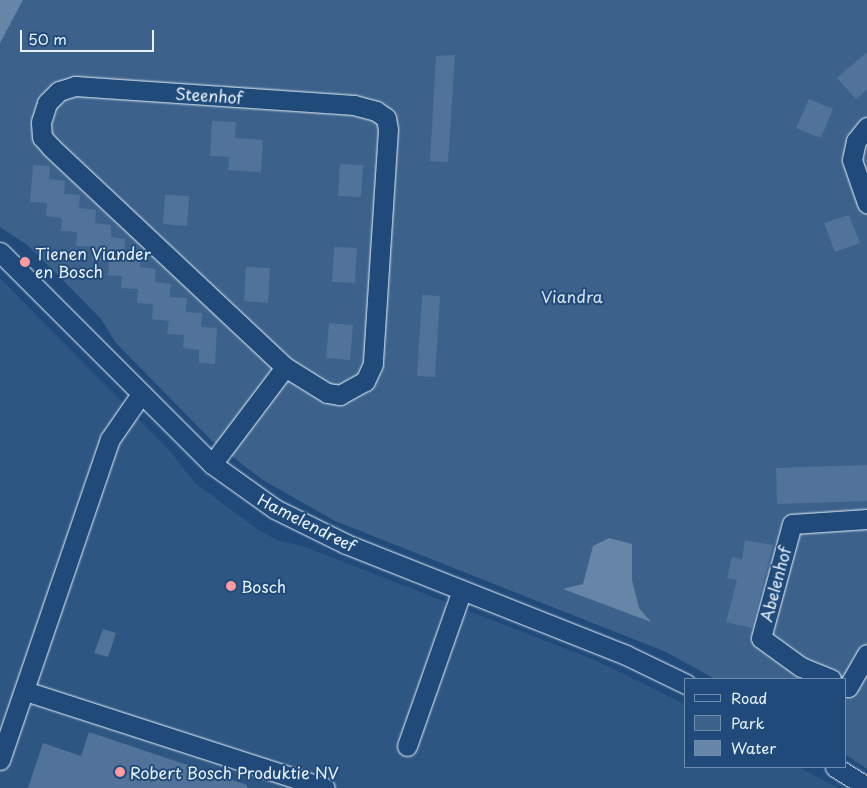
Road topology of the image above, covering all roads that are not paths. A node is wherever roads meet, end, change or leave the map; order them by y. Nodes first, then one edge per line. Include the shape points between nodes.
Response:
1 (867, 128) edge
2 (867, 203) edge
3 (0, 252) edge
4 (285, 367) junction
5 (140, 394) junction
6 (212, 464) junction
7 (867, 519) edge
8 (462, 590) junction
9 (867, 654) edge
10 (828, 678) edge
11 (684, 683) edge
12 (847, 686) edge
13 (25, 691) junction
14 (407, 746) dead end
15 (0, 760) edge
16 (837, 768) edge
17 (324, 788) edge
18 (867, 788) edge

1 - 2 street via 856,141 852,160
3 - 5 street, Hamelendreef
4 - 4 street, Steenhof via 42,136 41,122 46,103 58,91 76,86 354,106 376,111 386,118 388,129 372,364 365,381 340,395 327,392
4 - 6 street
5 - 6 street, Hamelendreef
5 - 13 street via 110,439
6 - 8 street, Hamelendreef via 275,509 315,530
7 - 10 street, Abelenhof via 792,524 761,638 801,667
8 - 11 street, Hamelendreef via 626,655
8 - 14 street
9 - 12 street
13 - 15 street
13 - 17 street
16 - 18 street

